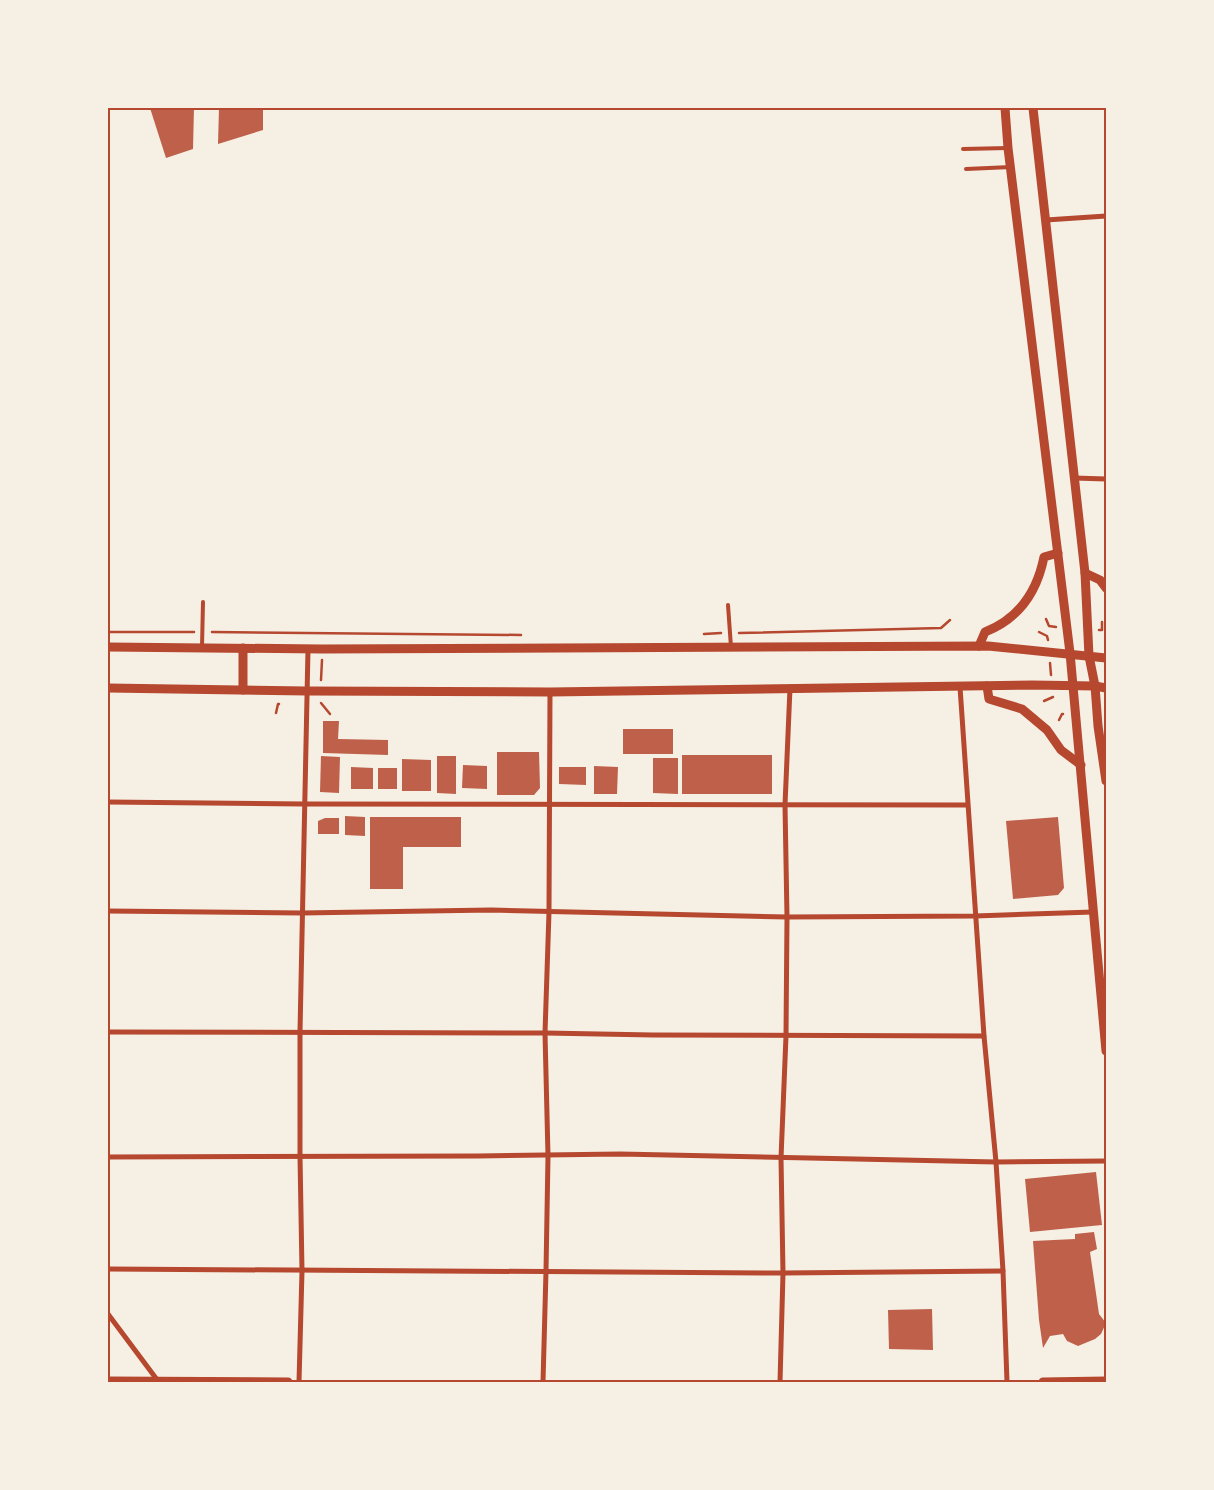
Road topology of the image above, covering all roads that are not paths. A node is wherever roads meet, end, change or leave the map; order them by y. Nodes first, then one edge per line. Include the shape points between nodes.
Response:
1 (1005, 108) edge
2 (1034, 108) edge
3 (1008, 148) junction
4 (963, 149) dead end
5 (1011, 167) junction
6 (966, 169) dead end
7 (1106, 216) edge
8 (1046, 220) junction
9 (1074, 478) junction
10 (1106, 479) edge
11 (1058, 553) junction
12 (1085, 573) junction
13 (1106, 588) edge
14 (203, 602) dead end
15 (728, 605) dead end
16 (979, 646) junction
17 (108, 647) edge
18 (202, 647) junction
19 (731, 647) junction
20 (243, 648) junction
21 (308, 649) junction
22 (1070, 653) junction
23 (1090, 656) junction
24 (1106, 658) edge
25 (987, 686) junction
26 (1073, 686) junction
27 (1095, 686) junction
28 (960, 687) junction
29 (108, 688) edge
30 (790, 688) junction
31 (1106, 688) edge
32 (243, 690) junction
33 (307, 691) junction
34 (550, 692) junction
35 (1080, 766) junction
36 (1106, 781) edge
37 (108, 802) edge
38 (304, 804) junction
39 (550, 805) junction
40 (785, 805) junction
41 (967, 805) junction
42 (108, 911) edge
43 (548, 912) junction
44 (1093, 912) junction
45 (302, 913) junction
46 (974, 916) junction
47 (787, 917) junction
48 (108, 1032) edge
49 (300, 1032) junction
50 (545, 1033) junction
51 (786, 1036) junction
52 (984, 1036) junction
53 (1106, 1051) edge
54 (108, 1156) edge
55 (300, 1156) junction
56 (548, 1156) junction
57 (782, 1158) junction
58 (1106, 1161) edge
59 (996, 1162) junction
60 (108, 1270) edge
61 (302, 1271) junction
62 (546, 1271) junction
63 (1003, 1272) junction
64 (784, 1273) junction
65 (108, 1314) edge
66 (108, 1381) edge
67 (1106, 1381) edge
68 (158, 1382) edge
69 (288, 1382) edge
70 (299, 1382) edge
71 (543, 1382) edge
72 (780, 1382) edge
73 (1007, 1382) edge
74 (1043, 1382) edge

1 - 3 street
2 - 8 street
3 - 4 lane
3 - 5 street
5 - 6 lane
5 - 11 street
7 - 8 street
8 - 9 street
9 - 10 street
9 - 12 street
11 - 16 street via 1044,557 1031,595 1014,614 984,632
11 - 22 street
12 - 13 street via 1100,580
12 - 23 street
14 - 18 lane
15 - 19 lane
16 - 19 street
16 - 22 street
17 - 18 street
18 - 20 street
19 - 21 street
20 - 21 street
20 - 32 street
21 - 33 street
22 - 23 street
22 - 26 street
23 - 24 street
23 - 27 street
25 - 26 street
25 - 28 street
25 - 35 street via 989,699 1022,709 1047,730 1061,750
26 - 27 street
26 - 35 street
27 - 31 street
27 - 36 street
28 - 30 street
28 - 41 street
29 - 32 street
30 - 34 street
30 - 40 street
32 - 33 street
33 - 34 street
33 - 38 street
34 - 39 street
35 - 44 street
37 - 38 street
38 - 39 street
38 - 45 street
39 - 40 street
39 - 43 street
40 - 41 street
40 - 47 street
41 - 46 street
42 - 45 street
43 - 45 street
43 - 47 street
43 - 50 street
44 - 46 street
44 - 53 street
45 - 49 street
46 - 47 street
46 - 52 street
47 - 51 street
48 - 49 street
49 - 50 street
49 - 55 street
50 - 51 street
50 - 56 street
51 - 52 street
51 - 57 street
52 - 59 street
54 - 55 street
55 - 56 street
55 - 61 street
56 - 57 street via 620,1154
56 - 62 street
57 - 59 street
57 - 64 street
58 - 59 street
59 - 63 street
60 - 61 street
61 - 62 street
61 - 70 street
62 - 64 street
62 - 71 street
63 - 64 street
63 - 73 street
64 - 72 street
65 - 68 street
66 - 68 street
67 - 74 street
68 - 69 street

